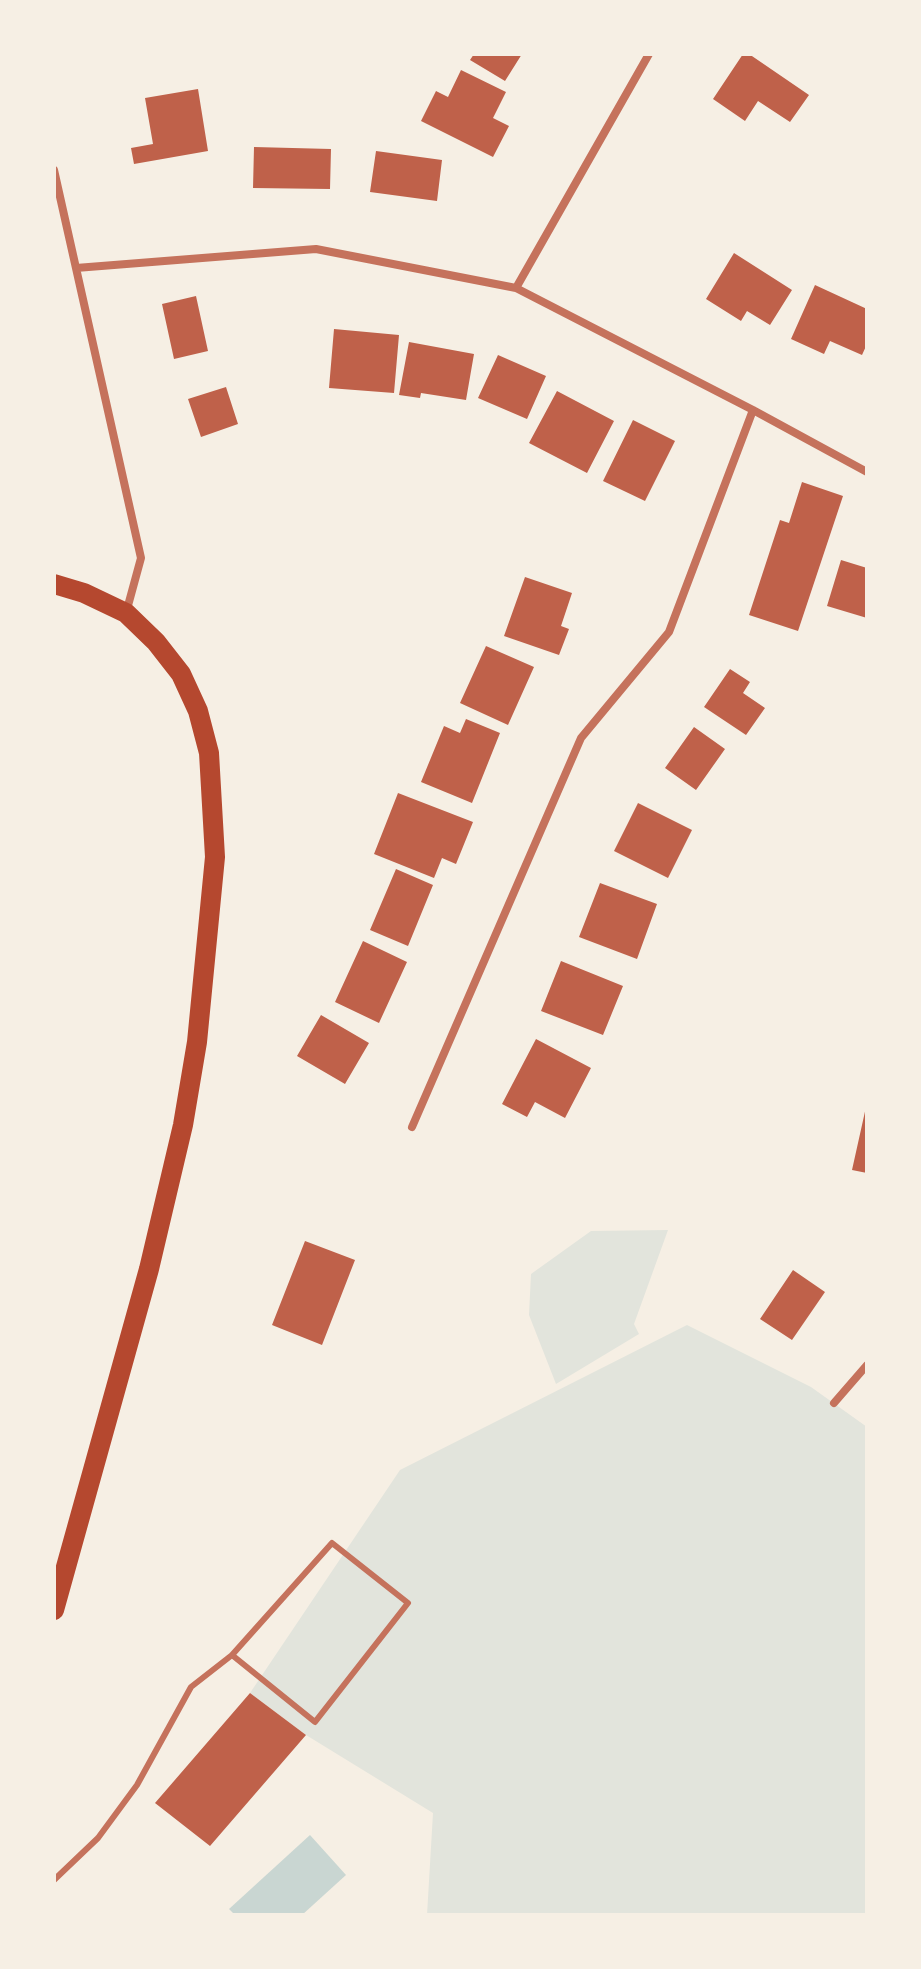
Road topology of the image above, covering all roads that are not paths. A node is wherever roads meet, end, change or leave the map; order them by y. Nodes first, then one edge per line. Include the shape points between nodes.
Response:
1 (649, 54) edge
2 (54, 170) edge
3 (76, 268) junction
4 (516, 288) junction
5 (753, 410) junction
6 (867, 472) edge
7 (54, 584) edge
8 (126, 613) junction
9 (412, 1127) dead end
10 (867, 1365) edge
11 (834, 1403) dead end
12 (54, 1610) edge
13 (232, 1655) junction
14 (54, 1880) edge

1 - 4 street
2 - 3 street
3 - 4 street via 316,249
3 - 8 street via 141,558
4 - 5 street
5 - 6 street
5 - 9 street via 669,632 581,738
7 - 8 main road
8 - 12 main road via 181,674 198,711 209,753 215,857 197,1042 183,1125 149,1269
10 - 11 street
13 - 13 lane via 315,1722 408,1603 332,1543
13 - 14 lane via 191,1687 137,1785 98,1838

